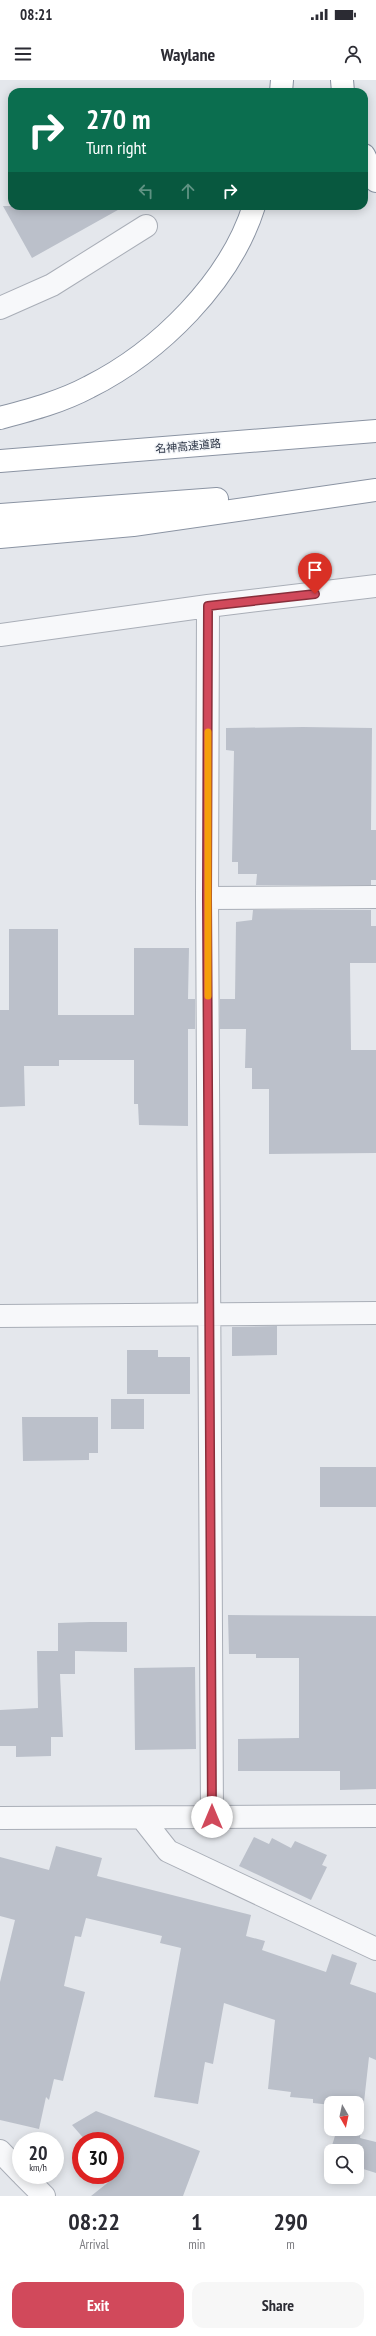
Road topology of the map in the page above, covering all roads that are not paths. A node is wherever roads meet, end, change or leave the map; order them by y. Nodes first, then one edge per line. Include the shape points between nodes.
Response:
1 (368, 164) edge
2 (376, 181) edge
3 (253, 210) edge
4 (146, 226) dead end
5 (0, 308) edge
6 (0, 418) edge
7 (376, 431) edge
8 (0, 461) edge
9 (376, 489) edge
10 (0, 515) edge
11 (0, 537) edge
12 (376, 586) edge
13 (208, 606) junction
14 (0, 635) edge
15 (376, 897) edge
16 (207, 898) junction
17 (376, 1313) edge
18 (209, 1314) junction
19 (0, 1316) edge
20 (376, 1816) edge
21 (212, 1817) junction
22 (0, 1818) edge
23 (142, 1818) junction
24 (376, 1949) edge
25 (0, 2151) edge
26 (12, 2164) edge
27 (32, 2184) edge
28 (44, 2196) edge

1 - 2 highway
3 - 6 highway via 249,223 225,264 199,301 168,332 128,363 88,388 35,409
4 - 5 street via 52,285
7 - 8 highway, 名神高速道路
9 - 10 highway
9 - 11 highway via 133,525
12 - 13 street
13 - 14 street
13 - 16 street
15 - 16 street
16 - 18 street
17 - 18 street
18 - 19 street
18 - 21 street
20 - 21 street
21 - 23 street
22 - 23 street
23 - 24 street via 168,1851
25 - 26 street
27 - 28 street

